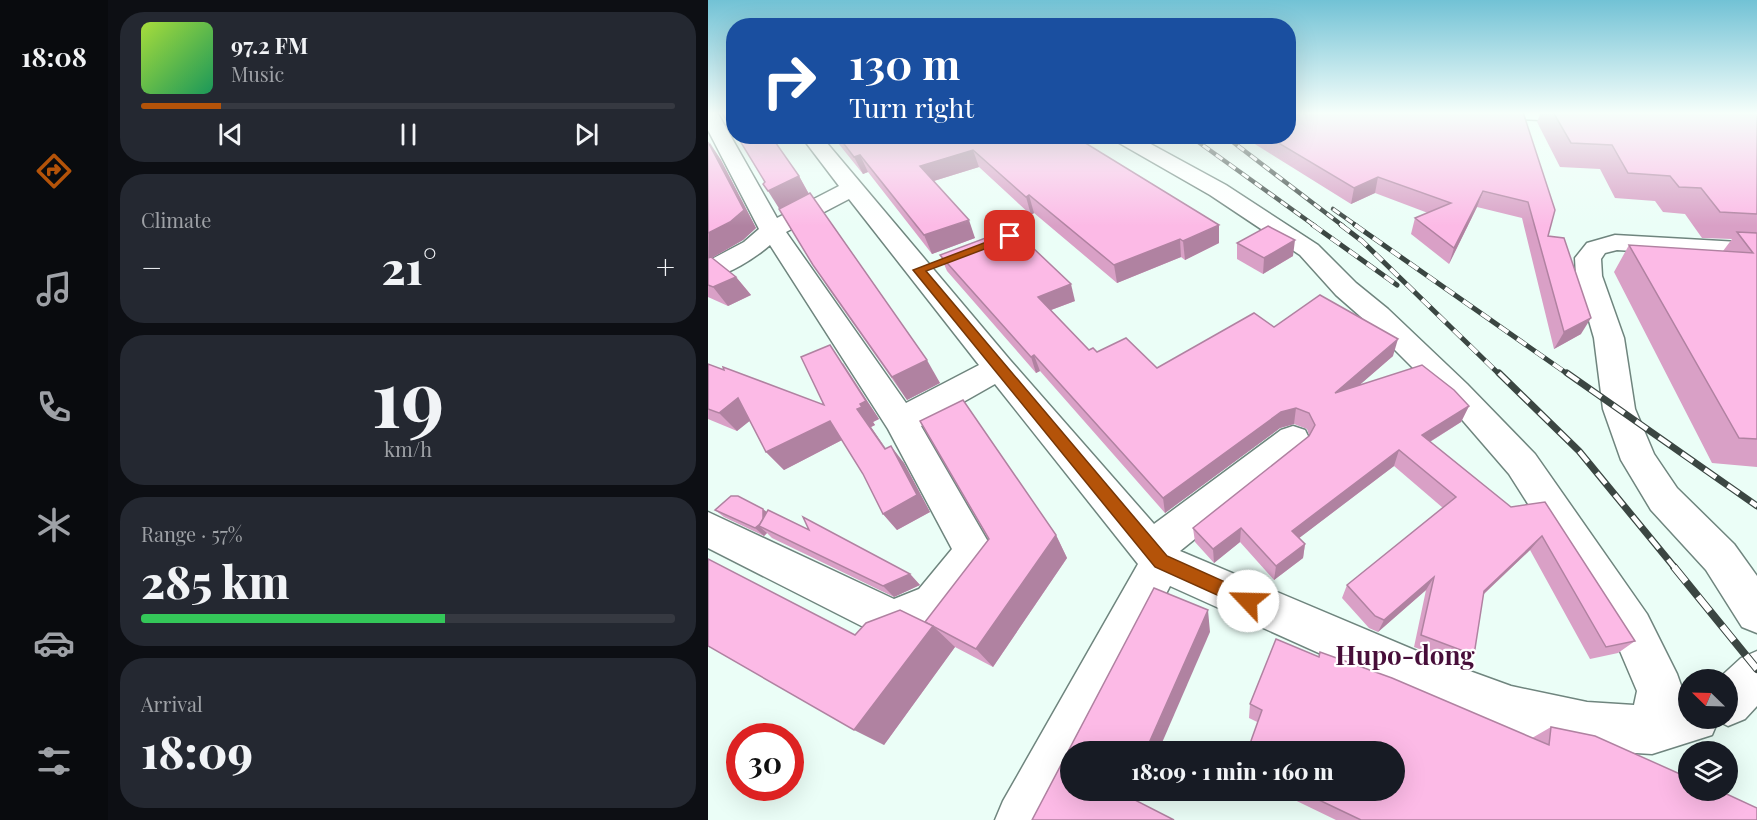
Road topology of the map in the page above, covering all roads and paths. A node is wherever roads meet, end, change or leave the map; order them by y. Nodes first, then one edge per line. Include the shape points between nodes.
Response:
1 (728, 150) edge
2 (822, 150) edge
3 (1147, 150) edge
4 (852, 188) junction
5 (772, 230) junction
6 (1757, 251) edge
7 (708, 271) edge
8 (999, 368) junction
9 (901, 421) junction
10 (1293, 440) dead end
11 (708, 530) edge
12 (1156, 556) junction
13 (1757, 612) edge
14 (1757, 675) edge
15 (1738, 693) edge
16 (1678, 723) edge
17 (1652, 730) junction
18 (1022, 820) edge

1 - 5 street
2 - 4 street
3 - 17 street via 1218,190 1309,250 1456,392 1522,464 1632,629 1660,691
4 - 5 street
4 - 8 street via 929,266
5 - 7 street via 753,247
5 - 9 street
6 - 13 street via 1614,242 1596,248 1588,258 1589,276 1609,338 1619,409 1639,460 1664,499 1720,557
8 - 9 street
8 - 12 street
9 - 11 street via 974,552 934,604 893,621
10 - 12 street
12 - 17 street via 1428,679 1511,710 1587,726
12 - 18 street
14 - 15 street
16 - 17 street

